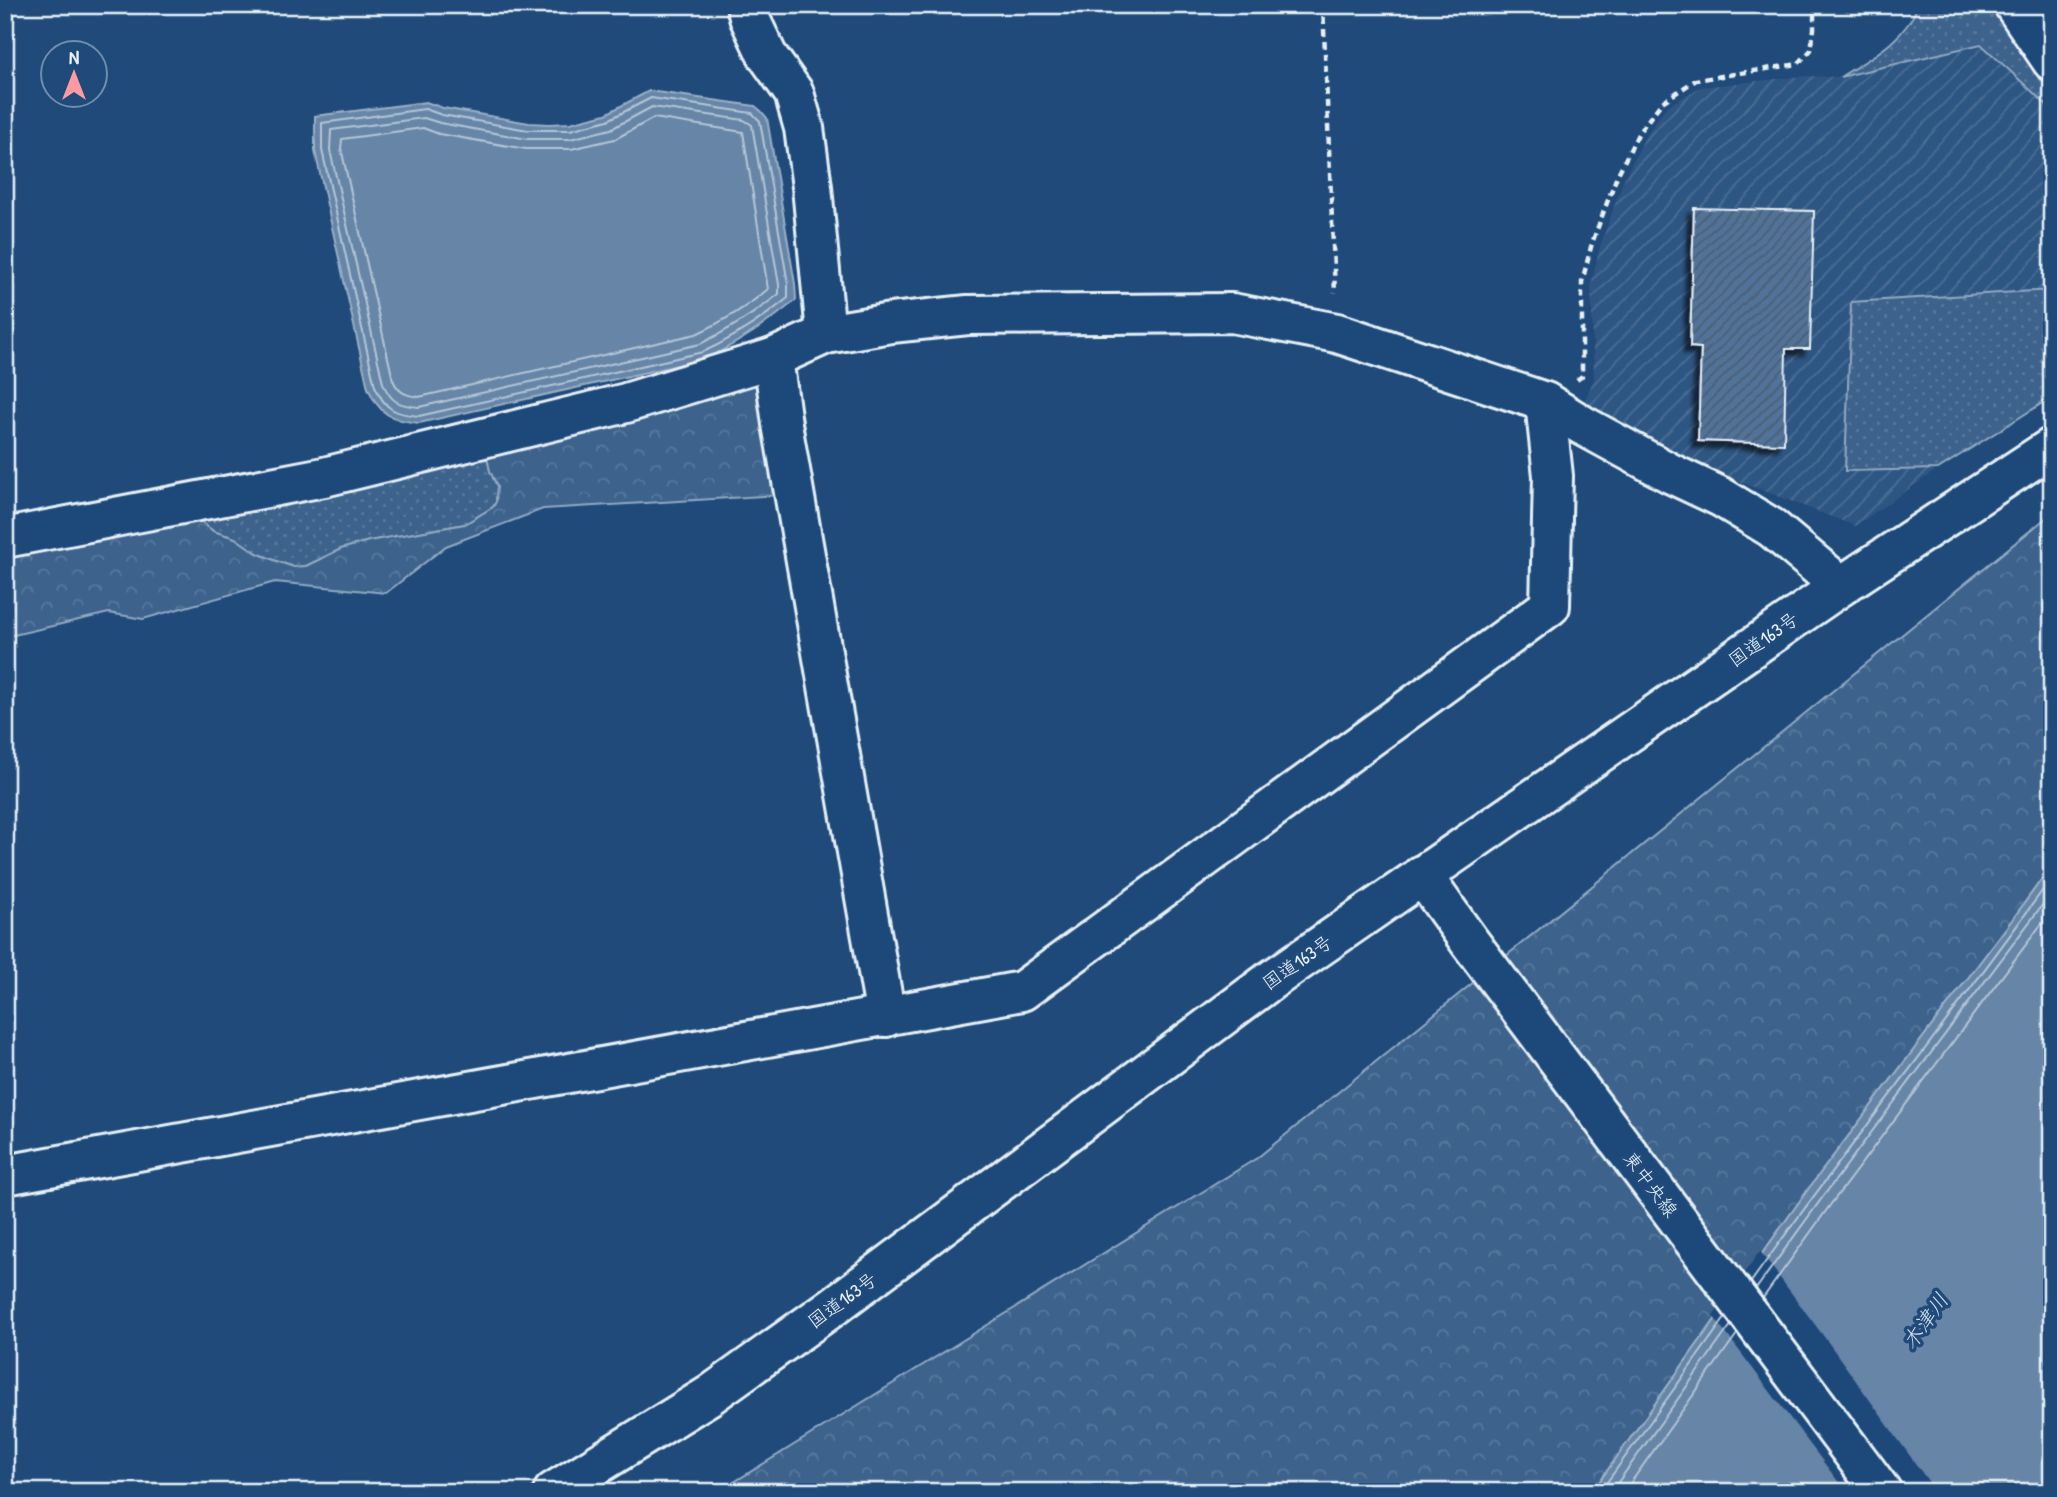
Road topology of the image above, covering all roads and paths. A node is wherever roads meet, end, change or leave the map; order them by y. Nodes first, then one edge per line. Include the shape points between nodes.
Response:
1 (746, 5) edge
2 (1323, 5) edge
3 (1814, 5) edge
4 (2014, 5) edge
5 (2052, 61) edge
6 (1337, 333) junction
7 (826, 334) junction
8 (773, 358) junction
9 (1545, 402) junction
10 (2052, 447) edge
11 (5, 538) edge
12 (1841, 586) junction
13 (1422, 875) junction
14 (886, 1017) junction
15 (5, 1175) edge
16 (553, 1492) edge
17 (1882, 1492) edge

1 - 7 main road via 767,55 794,93 804,128
2 - 6 path
3 - 9 path via 1811,50 1798,64 1696,80 1662,102 1639,132 1617,176 1582,282 1582,376
4 - 5 main road
6 - 7 main road via 1218,313 968,315
6 - 9 main road
7 - 8 main road
8 - 11 main road via 626,403 324,477
8 - 14 main road
9 - 12 main road via 1772,528
9 - 14 main road via 1553,476 1550,606 1023,991
10 - 12 main road, 国道163号
12 - 13 main road, 国道163号
13 - 16 main road, 国道163号 via 1270,981 710,1395
13 - 17 main road, 東中央線
14 - 15 main road

